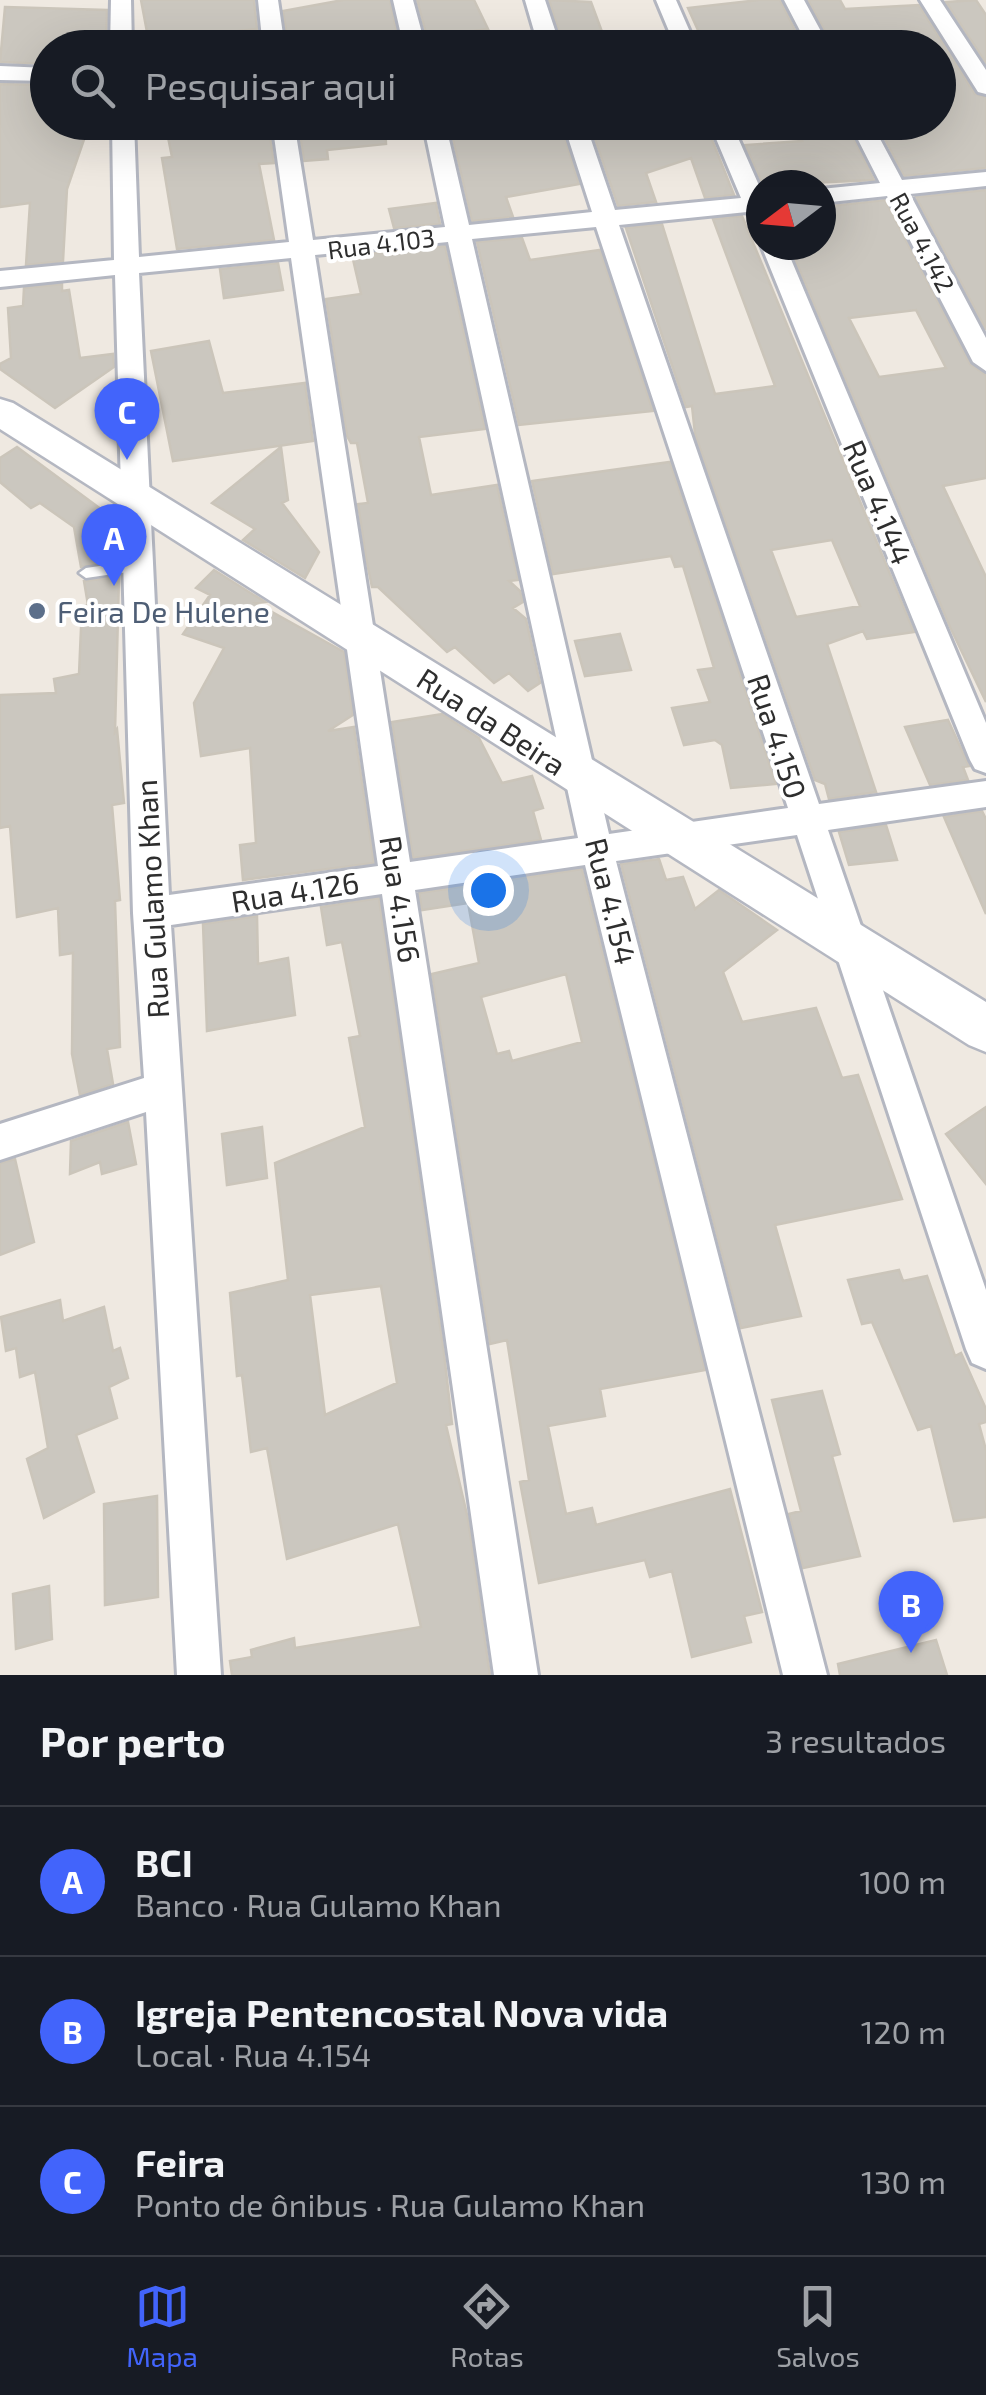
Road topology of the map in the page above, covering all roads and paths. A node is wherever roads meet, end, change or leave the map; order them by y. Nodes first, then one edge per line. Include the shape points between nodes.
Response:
1 (121, 0) edge
2 (268, 0) edge
3 (403, 0) edge
4 (535, 0) edge
5 (666, 0) edge
6 (794, 0) edge
7 (930, 0) edge
8 (121, 30) edge
9 (272, 30) edge
10 (410, 30) edge
11 (544, 30) edge
12 (679, 30) edge
13 (810, 30) edge
14 (949, 30) edge
15 (956, 40) edge
16 (0, 73) edge
17 (30, 74) edge
18 (986, 87) edge
19 (122, 140) edge
20 (285, 140) edge
21 (439, 140) edge
22 (580, 140) edge
23 (728, 140) edge
24 (870, 140) edge
25 (746, 179) edge
26 (986, 179) edge
27 (895, 188) junction
28 (836, 194) edge
29 (746, 209) edge
30 (606, 219) junction
31 (462, 233) junction
32 (300, 252) junction
33 (778, 260) edge
34 (126, 268) junction
35 (0, 279) edge
36 (986, 362) edge
37 (0, 412) edge
38 (132, 492) junction
39 (134, 566) junction
40 (86, 573) dead end
41 (357, 634) junction
42 (986, 760) edge
43 (580, 778) junction
44 (986, 794) edge
45 (806, 819) junction
46 (678, 837) junction
47 (599, 850) junction
48 (398, 875) junction
49 (150, 913) junction
50 (855, 948) junction
51 (986, 1029) edge
52 (161, 1090) junction
53 (0, 1142) edge
54 (986, 1349) edge
55 (199, 1675) edge
56 (516, 1675) edge
57 (805, 1675) edge

1 - 8 street
2 - 9 street
3 - 10 street
4 - 11 street
5 - 12 street
6 - 13 street
7 - 14 street
15 - 18 street
16 - 17 street
19 - 34 street, Rua Gulamo Khan
20 - 32 street, Rua 4.156
21 - 31 street, Rua 4.154
22 - 30 street, Rua 4.150
23 - 25 street
24 - 27 street, Rua 4.142
26 - 27 street
27 - 28 street
27 - 36 street, Rua 4.142
29 - 30 street, Rua 4.103
30 - 31 street, Rua 4.103
30 - 45 street, Rua 4.150
31 - 32 street, Rua 4.103
31 - 43 street, Rua 4.154
32 - 34 street, Rua 4.103
32 - 41 street, Rua 4.156
33 - 42 street, Rua 4.144
34 - 35 street, Rua 4.103
34 - 38 street, Rua Gulamo Khan
37 - 38 main road, Rua da Beira
38 - 39 street, Rua Gulamo Khan
38 - 41 main road, Rua da Beira
39 - 40 lane
39 - 49 street, Rua Gulamo Khan
41 - 43 main road, Rua da Beira
41 - 48 street, Rua 4.156
43 - 46 main road, Rua da Beira
43 - 47 street, Rua 4.154
44 - 45 street, Rua 4.126
45 - 46 street, Rua 4.126
45 - 50 street, Rua 4.150
46 - 47 street, Rua 4.126
46 - 50 main road, Rua da Beira
47 - 48 street, Rua 4.126
47 - 57 street, Rua 4.154
48 - 49 street, Rua 4.126
48 - 56 street, Rua 4.156
49 - 52 street, Rua Gulamo Khan
50 - 51 main road, Rua da Beira
50 - 54 street, Rua 4.150
52 - 53 street
52 - 55 street, Rua Gulamo Khan

